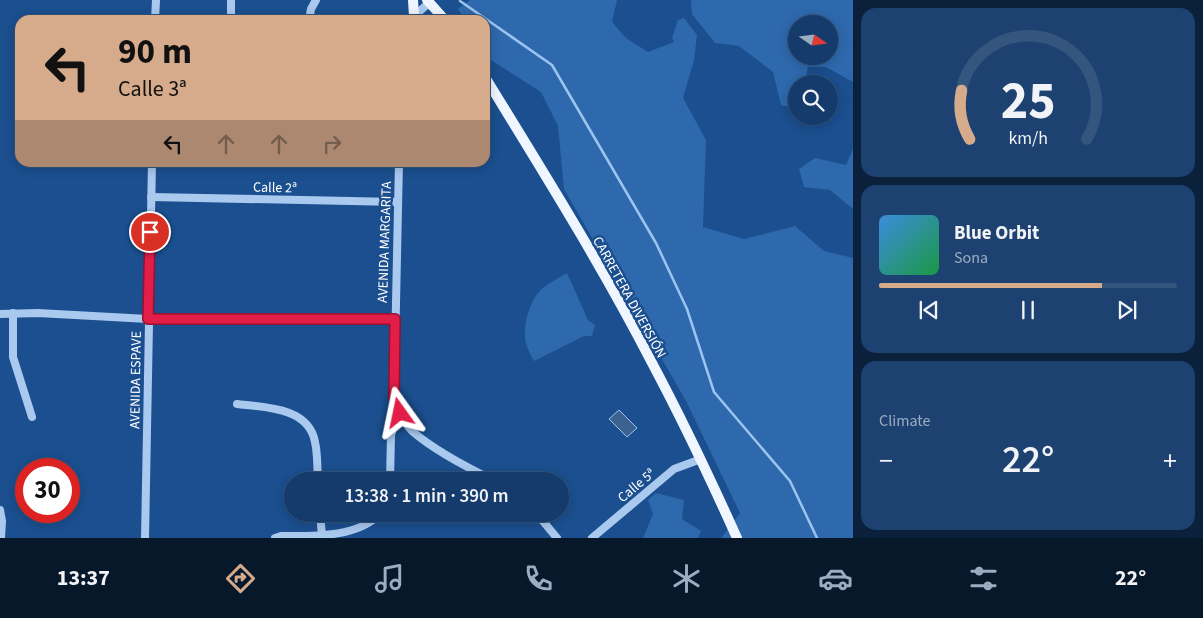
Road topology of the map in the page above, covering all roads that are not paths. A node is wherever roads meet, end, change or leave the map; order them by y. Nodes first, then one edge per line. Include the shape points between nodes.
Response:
1 (156, 0) edge
2 (231, 0) edge
3 (316, 0) edge
4 (413, 0) edge
5 (430, 1) edge
6 (156, 15) edge
7 (230, 15) edge
8 (310, 15) edge
9 (412, 15) edge
10 (415, 15) edge
11 (441, 15) edge
12 (490, 85) edge
13 (152, 167) edge
14 (399, 167) edge
15 (151, 198) junction
16 (398, 202) junction
17 (13, 313) junction
18 (0, 314) edge
19 (148, 319) junction
20 (395, 319) junction
21 (237, 404) dead end
22 (400, 413) junction
23 (32, 417) dead end
24 (701, 459) junction
25 (317, 472) edge
26 (390, 472) edge
27 (477, 472) edge
28 (0, 510) edge
29 (321, 522) edge
30 (371, 522) edge
31 (544, 522) edge
32 (322, 535) junction
33 (1, 538) edge
34 (145, 538) edge
35 (275, 538) edge
36 (557, 538) edge
37 (592, 538) edge
38 (737, 538) edge

1 - 6 street
2 - 7 street
3 - 8 street
4 - 9 main road
5 - 10 street
5 - 11 main road
12 - 24 main road, CARRETERA DIVERSIÓN via 651,360
13 - 15 street, AVENIDA ESPAVE
14 - 16 street, AVENIDA MARGARITA
15 - 16 street, Calle 2ª
15 - 19 street, AVENIDA ESPAVE
16 - 20 street, AVENIDA MARGARITA
17 - 18 street
17 - 19 street
17 - 23 street via 13,357
19 - 20 street
19 - 34 street, AVENIDA ESPAVE
20 - 22 street, AVENIDA MARGARITA via 394,397
21 - 25 street via 280,409 299,418 315,441
22 - 26 street via 391,435
22 - 27 street, AVENIDA MARGARITA via 412,430
24 - 37 street, Calle 5ª via 674,469
24 - 38 main road, CARRETERA DIVERSIÓN
28 - 33 street
29 - 32 street
30 - 32 street via 362,528
31 - 36 street
32 - 35 street

